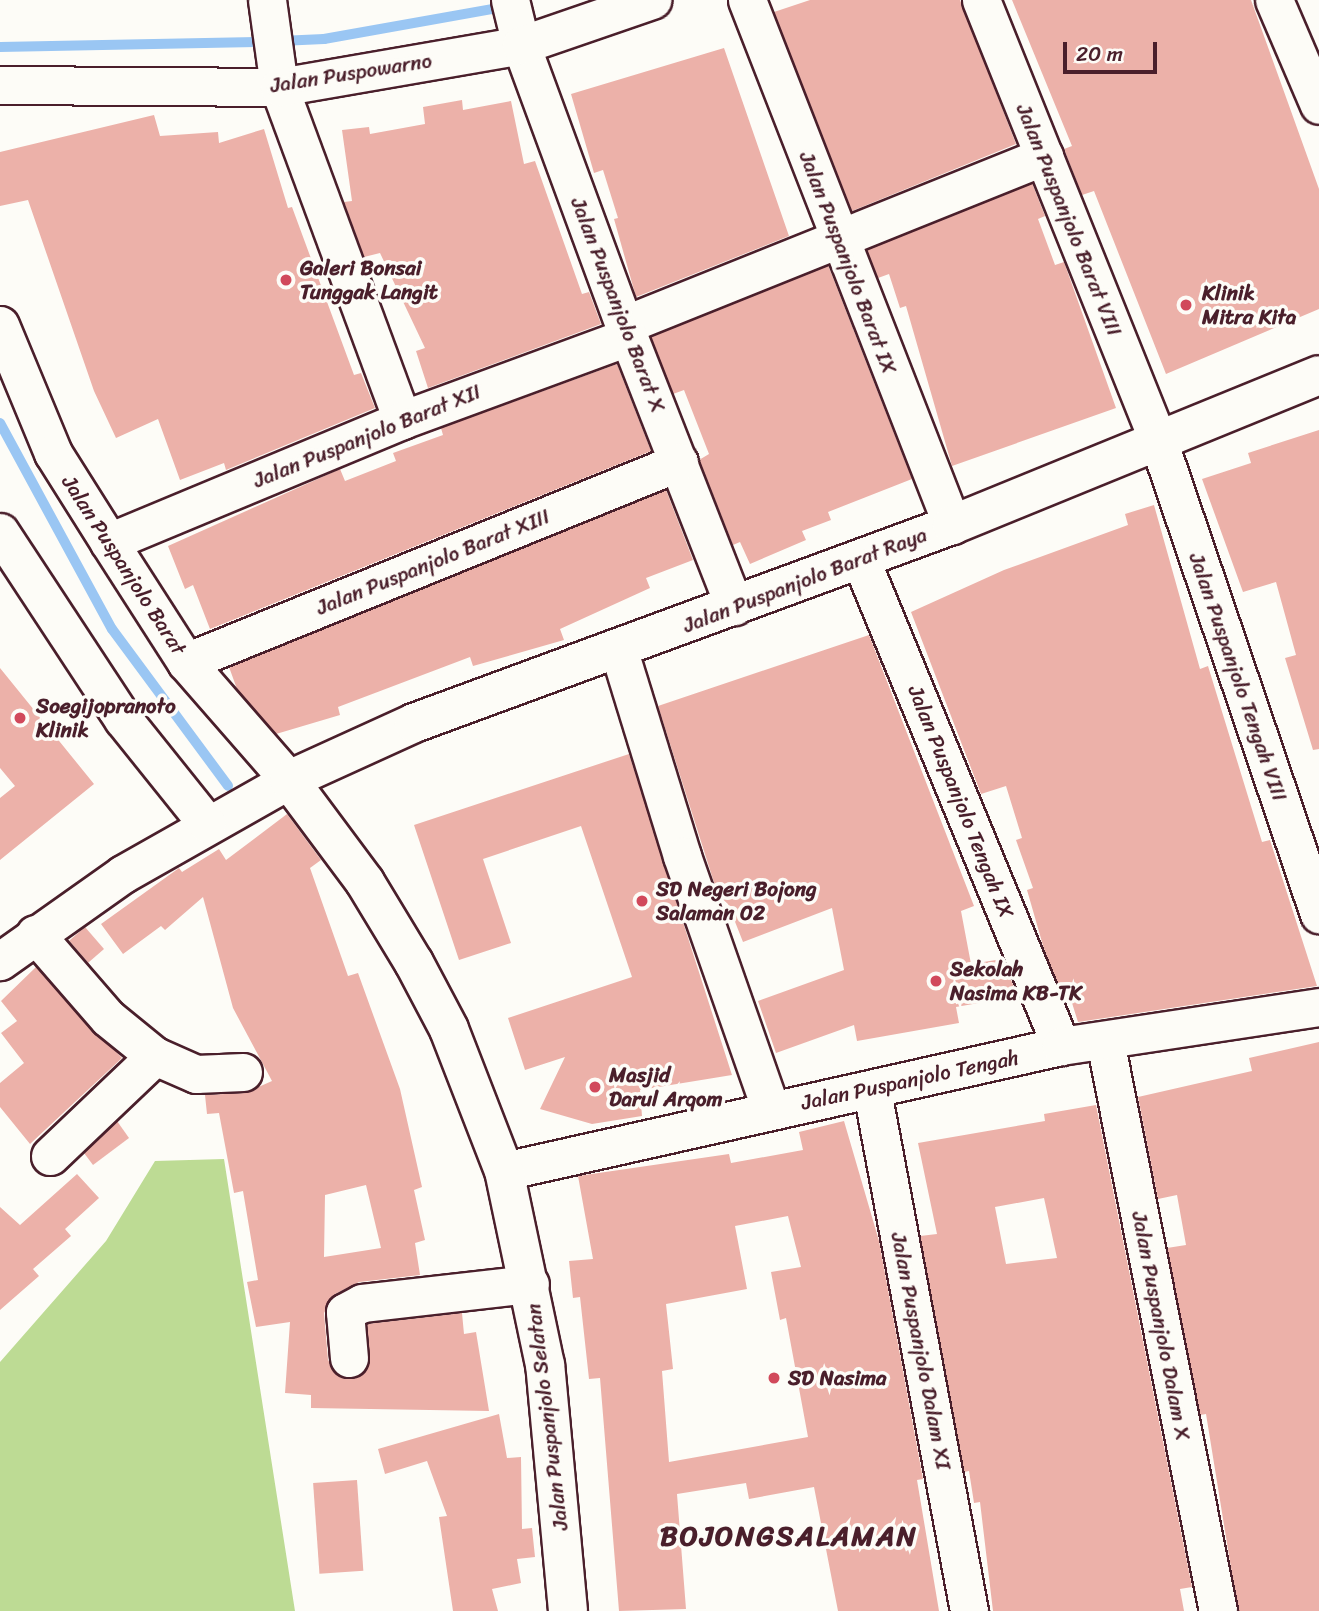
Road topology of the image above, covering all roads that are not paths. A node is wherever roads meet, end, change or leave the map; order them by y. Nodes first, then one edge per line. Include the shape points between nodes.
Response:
1 (267, 0) edge
2 (652, 0) edge
3 (747, 0) edge
4 (981, 0) edge
5 (1274, 0) edge
6 (516, 25) edge
7 (278, 80) junction
8 (0, 85) edge
9 (1319, 105) edge
10 (1044, 156) junction
11 (837, 240) junction
12 (0, 325) edge
13 (626, 331) junction
14 (1319, 375) edge
15 (402, 420) junction
16 (1158, 440) junction
17 (679, 462) junction
18 (952, 525) junction
19 (0, 532) edge
20 (109, 542) junction
21 (860, 558) junction
22 (734, 607) junction
23 (619, 652) junction
24 (186, 662) junction
25 (289, 780) junction
26 (207, 824) junction
27 (1319, 914) edge
28 (35, 934) junction
29 (0, 961) edge
30 (1319, 1007) edge
31 (1105, 1041) junction
32 (1061, 1046) junction
33 (155, 1056) junction
34 (243, 1072) dead end
35 (872, 1091) junction
36 (771, 1110) junction
37 (50, 1156) dead end
38 (504, 1171) junction
39 (530, 1284) junction
40 (349, 1358) dead end
41 (568, 1611) edge
42 (970, 1611) edge
43 (1218, 1611) edge

1 - 7 street
2 - 6 street, Jalan Puspowarno
3 - 11 street, Jalan Puspanjolo Barat IX
4 - 10 street, Jalan Puspanjolo Barat VIII
5 - 9 street
6 - 7 street, Jalan Puspowarno
6 - 13 street, Jalan Puspanjolo Barat X
7 - 8 street, Jalan Puspowarno
7 - 15 street
10 - 11 street, Jalan Puspanjolo Barat XII
10 - 16 street, Jalan Puspanjolo Barat VIII
11 - 13 street, Jalan Puspanjolo Barat XII
11 - 18 street, Jalan Puspanjolo Barat IX
12 - 20 street, Jalan Puspanjolo Barat via 53,453
13 - 15 street, Jalan Puspanjolo Barat XII
13 - 17 street, Jalan Puspanjolo Barat X
14 - 16 street, Jalan Puspanjolo Barat Raya
15 - 20 street, Jalan Puspanjolo Barat XII
16 - 18 street, Jalan Puspanjolo Barat Raya
16 - 27 street, Jalan Puspanjolo Tengah VIII
17 - 22 street, Jalan Puspanjolo Barat X
17 - 24 street, Jalan Puspanjolo Barat XIII
18 - 21 street, Jalan Puspanjolo Barat Raya
19 - 26 street via 123,719
20 - 24 street, Jalan Puspanjolo Barat
21 - 22 street, Jalan Puspanjolo Barat Raya
21 - 32 street, Jalan Puspanjolo Tengah IX
22 - 23 street, Jalan Puspanjolo Barat Raya
23 - 25 street, Jalan Puspanjolo Barat Raya via 414,723
23 - 36 street via 682,856
24 - 25 street, Jalan Puspanjolo Barat
25 - 26 street
25 - 38 street, Jalan Puspanjolo Selatan via 365,882 414,963 449,1029
26 - 28 street
28 - 29 street
28 - 33 street via 108,1018
30 - 31 street, Jalan Puspanjolo Tengah
31 - 32 street, Jalan Puspanjolo Tengah
31 - 43 street, Jalan Puspanjolo Dalam X
32 - 35 street, Jalan Puspanjolo Tengah
33 - 34 street via 196,1074
33 - 37 street
35 - 36 street, Jalan Puspanjolo Tengah
35 - 42 street, Jalan Puspanjolo Dalam XI
36 - 38 street, Jalan Puspanjolo Tengah
38 - 39 street, Jalan Puspanjolo Selatan
39 - 40 street via 362,1303 345,1312
39 - 41 street, Jalan Puspanjolo Selatan via 545,1365

